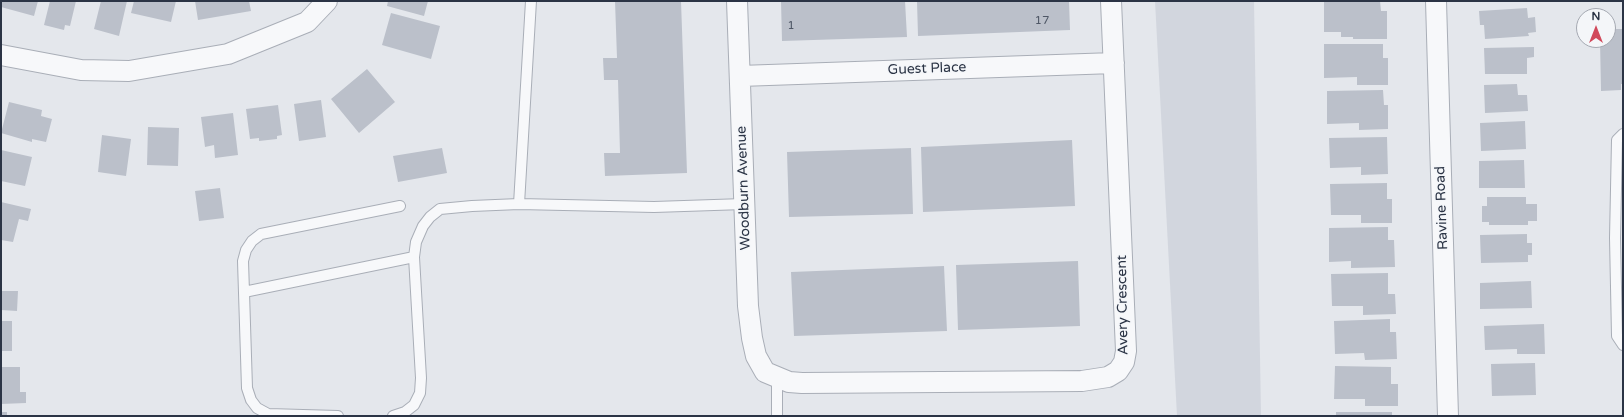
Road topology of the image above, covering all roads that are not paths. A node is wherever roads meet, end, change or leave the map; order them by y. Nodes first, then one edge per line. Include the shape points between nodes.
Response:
1 (327, 1) edge
2 (530, 1) edge
3 (737, 1) edge
4 (1111, 1) edge
5 (1436, 1) edge
6 (1, 55) edge
7 (1114, 63) junction
8 (740, 76) junction
9 (1623, 134) edge
10 (519, 204) junction
11 (744, 204) junction
12 (400, 206) dead end
13 (414, 258) junction
14 (244, 292) junction
15 (1623, 345) edge
16 (771, 375) junction
17 (338, 416) edge
18 (393, 416) edge
19 (777, 416) edge
20 (1448, 416) edge

1 - 6 street via 307,22 228,54 129,71 81,70
2 - 10 lane
3 - 8 street, Woodburn Avenue
4 - 7 street, Avery Crescent
5 - 20 street, Ravine Road
7 - 8 street, Guest Place
7 - 16 street, Avery Crescent via 1126,351 1124,362 1118,371 1108,377 1082,381 802,383
8 - 11 street, Woodburn Avenue
9 - 15 lane via 1617,140 1615,238 1617,336
10 - 11 lane via 654,207
10 - 13 lane via 440,209 430,216 423,226 416,242
11 - 16 street, Woodburn Avenue via 748,306 756,356
12 - 14 lane via 261,234 246,250 243,261
13 - 14 lane
13 - 18 lane via 420,393 414,404 405,412
14 - 17 lane via 247,388 257,408 268,414
16 - 19 lane

